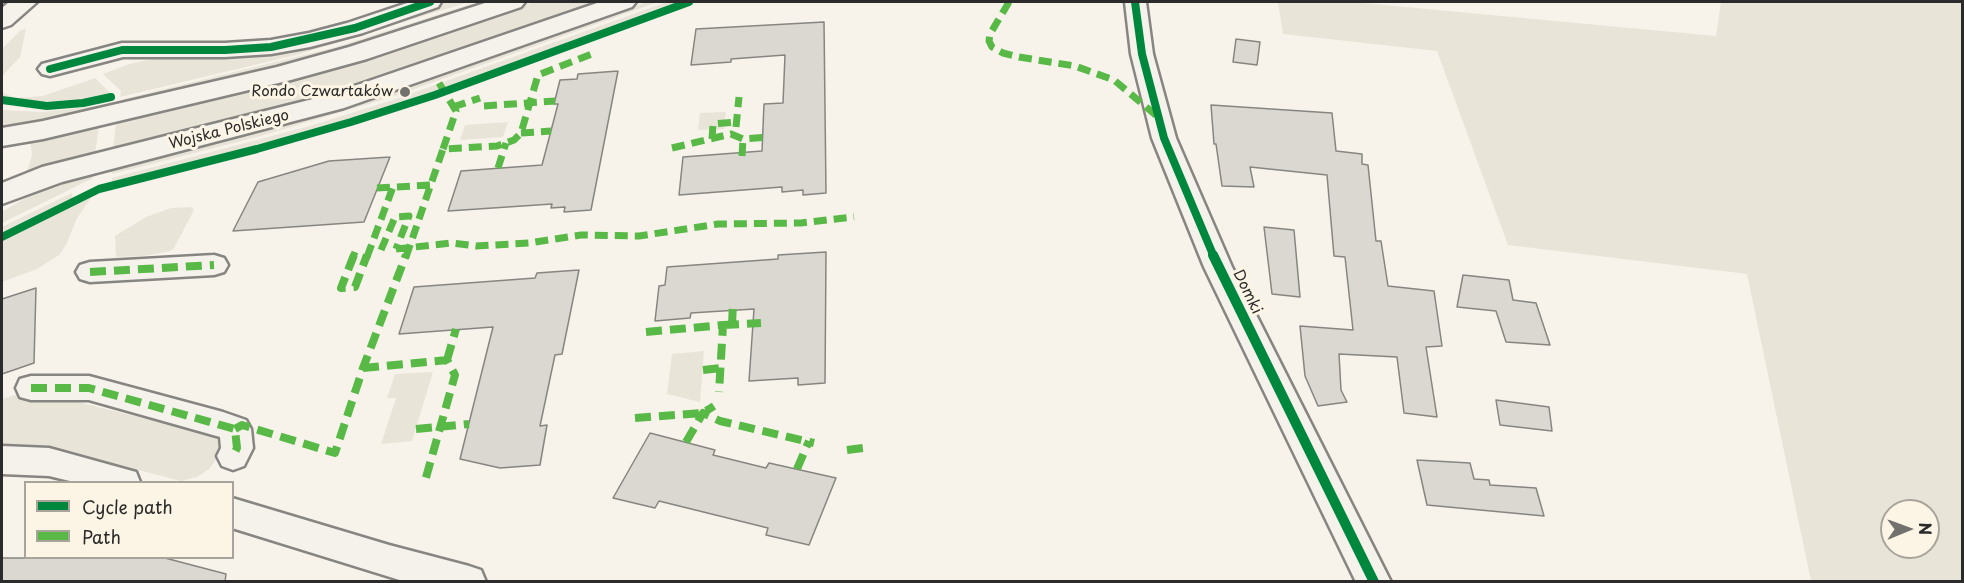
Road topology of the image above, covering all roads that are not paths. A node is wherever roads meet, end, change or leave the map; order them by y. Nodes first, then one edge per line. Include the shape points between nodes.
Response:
1 (24, 2) edge
2 (430, 2) edge
3 (623, 2) edge
4 (1135, 2) edge
5 (505, 3) edge
6 (2, 20) edge
7 (50, 69) dead end
8 (2, 136) edge
9 (2, 194) edge
10 (214, 265) dead end
11 (90, 272) dead end
12 (31, 388) dead end
13 (233, 456) dead end
14 (2, 460) edge
15 (117, 481) edge
16 (234, 514) edge
17 (469, 582) edge
18 (1374, 582) edge

1 - 6 main road
2 - 7 street via 355,28 291,43 225,50 122,50
3 - 9 main road, Wojska Polskiego via 334,102 53,174
4 - 18 street, Domki via 1142,54 1169,149 1218,267
5 - 8 main road via 358,53 280,74 43,130
8 - 9 main road via 13,148 15,157
10 - 11 street
12 - 13 street via 89,388 235,429 237,448
14 - 15 street via 49,462
16 - 17 street

